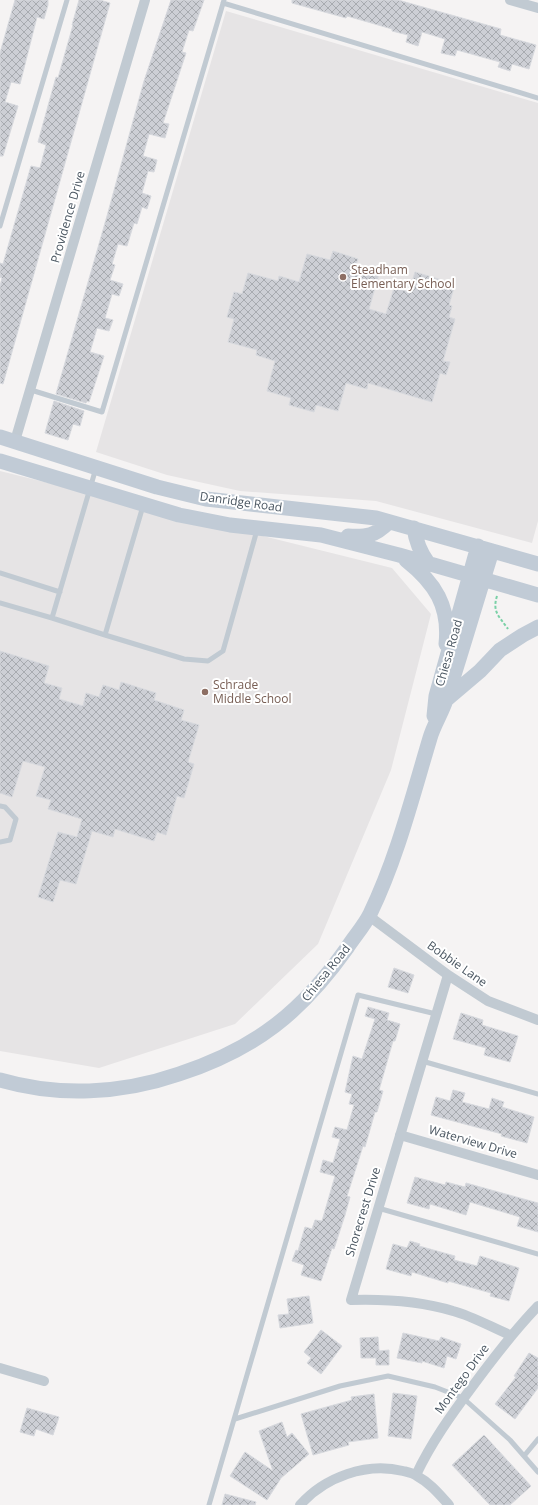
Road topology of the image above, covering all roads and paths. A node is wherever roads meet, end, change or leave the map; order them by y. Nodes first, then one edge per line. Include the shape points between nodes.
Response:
1 (66, 0) edge
2 (145, 0) edge
3 (510, 0) edge
4 (223, 2) edge
5 (538, 8) edge
6 (538, 98) edge
7 (0, 226) edge
8 (31, 390) junction
9 (0, 437) edge
10 (15, 441) junction
11 (0, 461) edge
12 (96, 467) junction
13 (90, 489) junction
14 (143, 504) junction
15 (389, 522) junction
16 (414, 528) junction
17 (257, 529) junction
18 (321, 535) junction
19 (486, 549) junction
20 (399, 555) junction
21 (428, 563) junction
22 (538, 564) edge
23 (0, 573) edge
24 (477, 577) junction
25 (60, 592) junction
26 (498, 592) dead end
27 (538, 595) edge
28 (0, 603) edge
29 (52, 618) junction
30 (538, 628) edge
31 (511, 633) dead end
32 (105, 635) junction
33 (443, 673) junction
34 (447, 699) junction
35 (432, 731) junction
36 (0, 806) edge
37 (0, 842) edge
38 (369, 916) junction
39 (448, 975) junction
40 (436, 1014) junction
41 (538, 1020) edge
42 (422, 1061) junction
43 (0, 1080) edge
44 (538, 1094) edge
45 (400, 1134) junction
46 (538, 1175) edge
47 (377, 1208) junction
48 (538, 1254) edge
49 (538, 1306) edge
50 (510, 1335) junction
51 (0, 1368) edge
52 (44, 1381) dead end
53 (464, 1398) junction
54 (235, 1419) junction
55 (538, 1439) edge
56 (524, 1456) junction
57 (538, 1472) edge
58 (416, 1475) junction
59 (209, 1505) edge
60 (300, 1505) edge
61 (449, 1505) edge

1 - 7 lane
2 - 8 street, Providence Drive
3 - 5 street
4 - 6 lane
4 - 8 lane via 102,412
8 - 10 street, Providence Drive
9 - 10 main road, Danridge Road
10 - 12 main road, Danridge Road
11 - 13 main road, Danridge Road
12 - 13 lane
12 - 15 main road, Danridge Road via 157,487 206,499 376,518
13 - 14 main road, Danridge Road
13 - 25 lane
14 - 17 main road, Danridge Road via 179,515
14 - 32 lane
15 - 16 main road, Danridge Road
15 - 18 main road via 367,537
16 - 19 main road, Danridge Road
16 - 21 main road via 416,542
17 - 18 main road, Danridge Road
17 - 32 lane via 223,651 213,658 208,661 184,659
18 - 20 main road, Danridge Road
19 - 22 main road
19 - 24 main road, Chiesa Road
20 - 21 main road, Danridge Road
20 - 33 main road via 424,574 442,602 447,632
21 - 24 main road, Danridge Road
23 - 25 lane
24 - 27 main road
24 - 33 main road, Chiesa Road
24 - 34 main road, Chiesa Road
25 - 29 lane
26 - 31 path via 495,610
28 - 29 lane
29 - 32 lane
30 - 34 main road via 523,634 500,650
33 - 35 main road, Chiesa Road via 436,696
34 - 35 main road, Chiesa Road
35 - 38 main road, Chiesa Road via 404,828
36 - 37 lane via 5,807 16,819 10,840
38 - 39 street, Bobbie Lane
38 - 43 main road, Chiesa Road via 313,992 289,1015 263,1034 201,1067 161,1080 97,1092 40,1089
39 - 40 street, Shorecrest Drive
39 - 41 street, Bobbie Lane via 488,1001
40 - 42 street, Shorecrest Drive
40 - 54 lane via 358,995
42 - 44 lane
42 - 45 street, Shorecrest Drive
45 - 46 street, Waterview Drive
45 - 47 street, Shorecrest Drive
47 - 48 lane
47 - 50 street, Shorecrest Drive via 351,1300 381,1299 453,1311
49 - 50 street, Montego Drive
50 - 53 street, Montego Drive
51 - 52 street
53 - 54 lane via 435,1387 388,1376 340,1386
53 - 56 lane
53 - 58 street, Montego Drive via 428,1450
54 - 59 lane
55 - 56 lane
56 - 57 lane
58 - 60 street via 391,1468 370,1468 341,1476 318,1488
58 - 61 street via 435,1489

